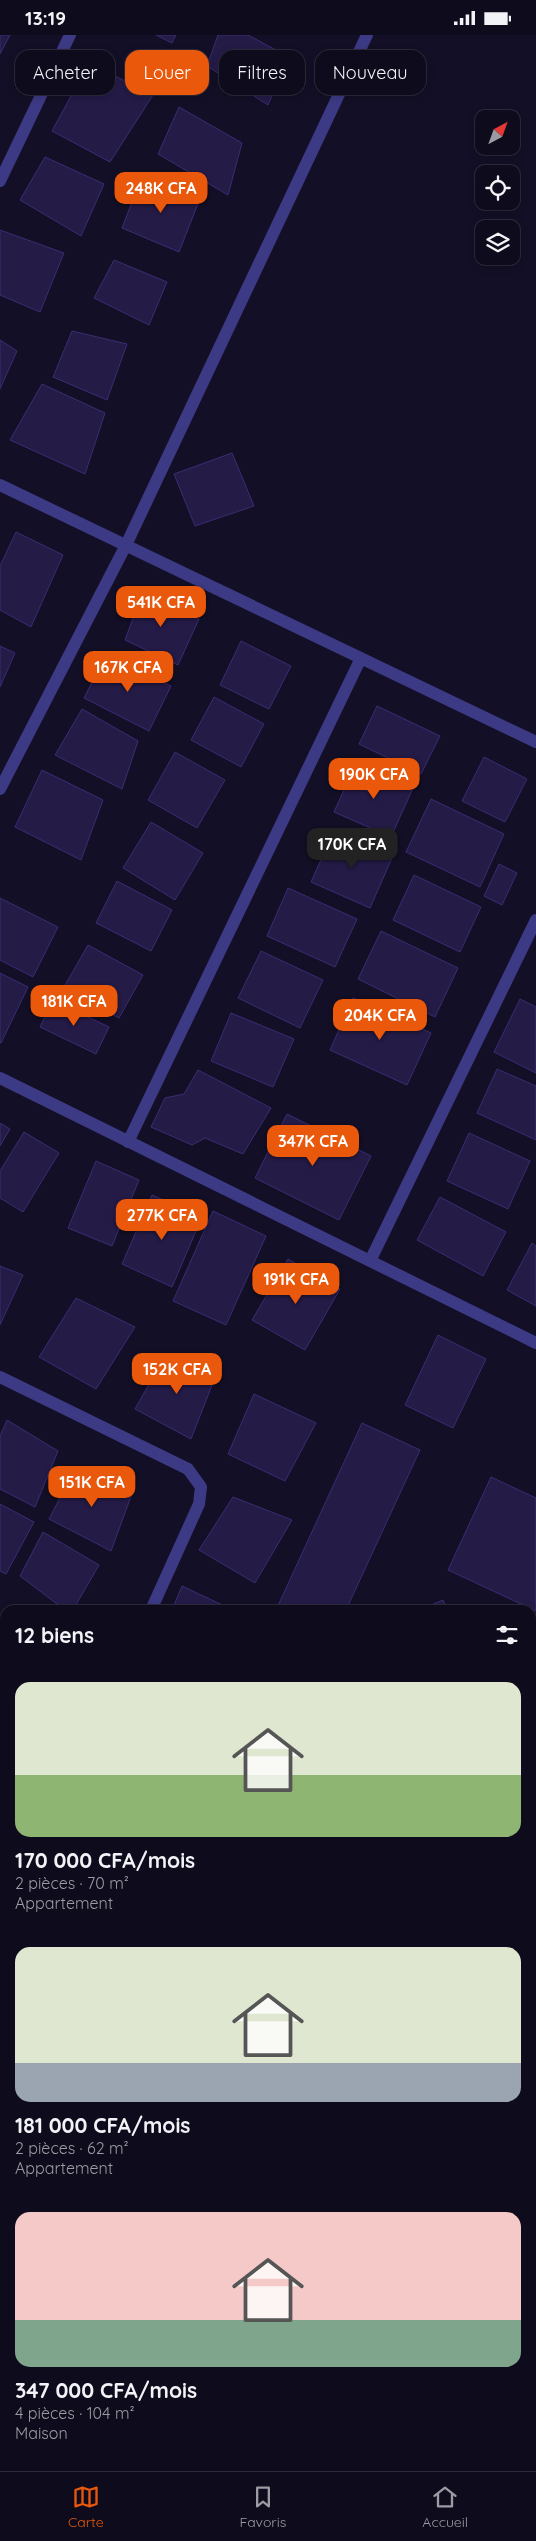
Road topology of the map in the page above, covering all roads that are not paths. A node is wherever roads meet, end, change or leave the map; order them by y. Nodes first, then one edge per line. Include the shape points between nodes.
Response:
1 (70, 35) edge
2 (368, 35) edge
3 (0, 181) edge
4 (0, 485) edge
5 (126, 545) junction
6 (361, 658) junction
7 (536, 742) edge
8 (0, 789) edge
9 (536, 920) edge
10 (0, 1079) edge
11 (128, 1142) junction
12 (370, 1261) junction
13 (536, 1343) edge
14 (0, 1377) edge
15 (153, 1605) edge

1 - 3 street
2 - 5 street
4 - 5 street
5 - 6 street
5 - 8 street
6 - 7 street
6 - 11 street
9 - 12 street
10 - 11 street
11 - 12 street
12 - 13 street
14 - 15 street via 188,1469 201,1487 199,1504

